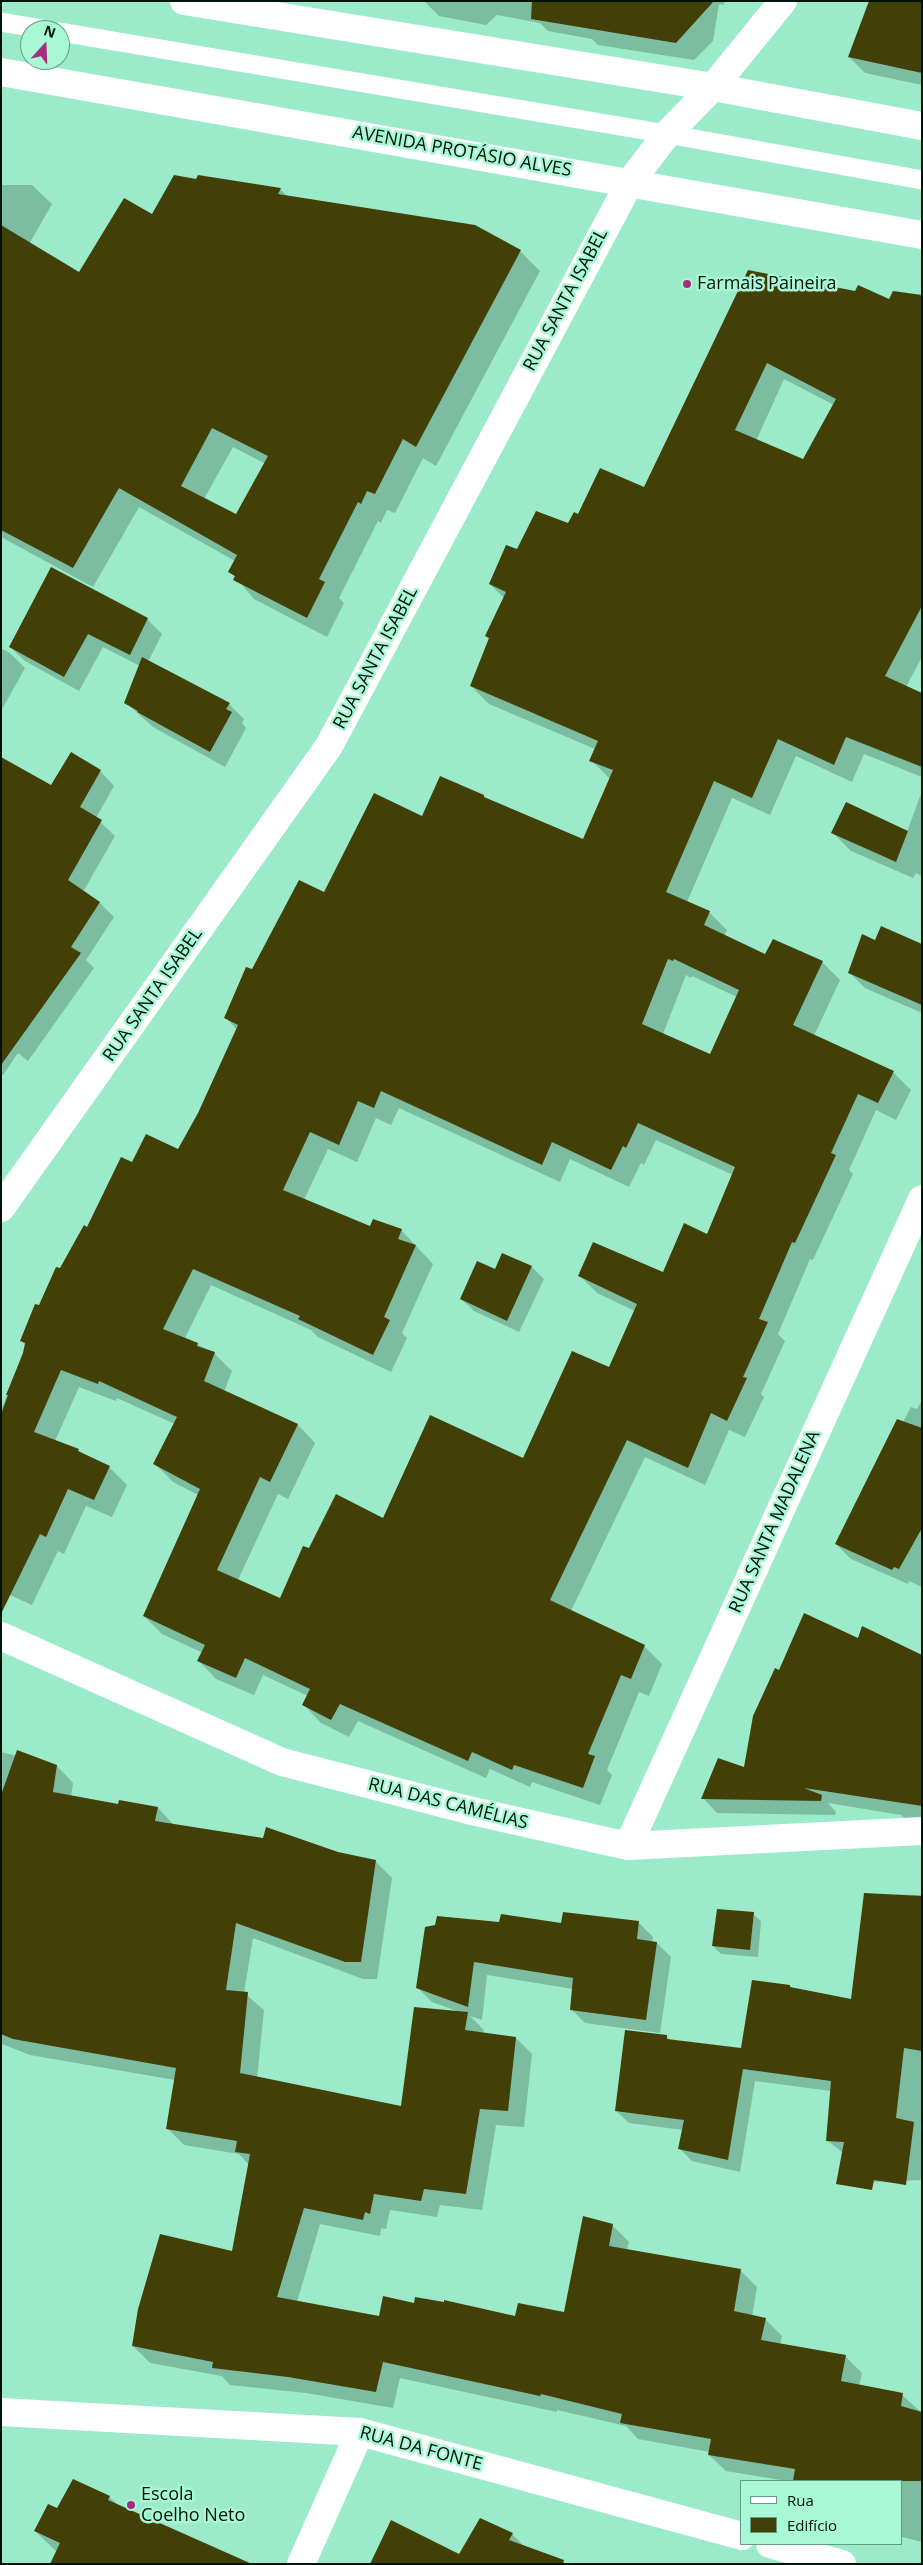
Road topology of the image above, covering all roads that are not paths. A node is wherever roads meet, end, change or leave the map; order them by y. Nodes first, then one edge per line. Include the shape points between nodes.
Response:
1 (184, 1) edge
2 (783, 1) edge
3 (1, 22) edge
4 (20, 25) edge
5 (70, 34) edge
6 (1, 72) edge
7 (713, 87) junction
8 (922, 126) edge
9 (668, 134) junction
10 (922, 180) edge
11 (630, 182) junction
12 (922, 235) edge
13 (922, 1199) edge
14 (1, 1208) edge
15 (1, 1636) edge
16 (922, 1831) edge
17 (628, 1846) junction
18 (1, 2412) edge
19 (360, 2432) junction
20 (740, 2535) edge
21 (774, 2545) edge
22 (301, 2564) edge
23 (842, 2564) edge

1 - 7 street
2 - 7 street, RUA SANTA ISABEL
3 - 4 lane
5 - 9 lane
6 - 11 street, AVENIDA PROTÁSIO ALVES
7 - 8 street
7 - 9 street, RUA SANTA ISABEL
9 - 10 lane
9 - 11 street, RUA SANTA ISABEL
11 - 12 street, AVENIDA PROTÁSIO ALVES
11 - 14 street, RUA SANTA ISABEL via 329,746
13 - 17 street, RUA SANTA MADALENA
15 - 17 street, RUA DAS CAMÉLIAS via 282,1762 468,1810
16 - 17 street, RUA DAS CAMÉLIAS
18 - 19 street, RUA DA FONTE
19 - 20 street, RUA DA FONTE
19 - 22 street
21 - 23 street

